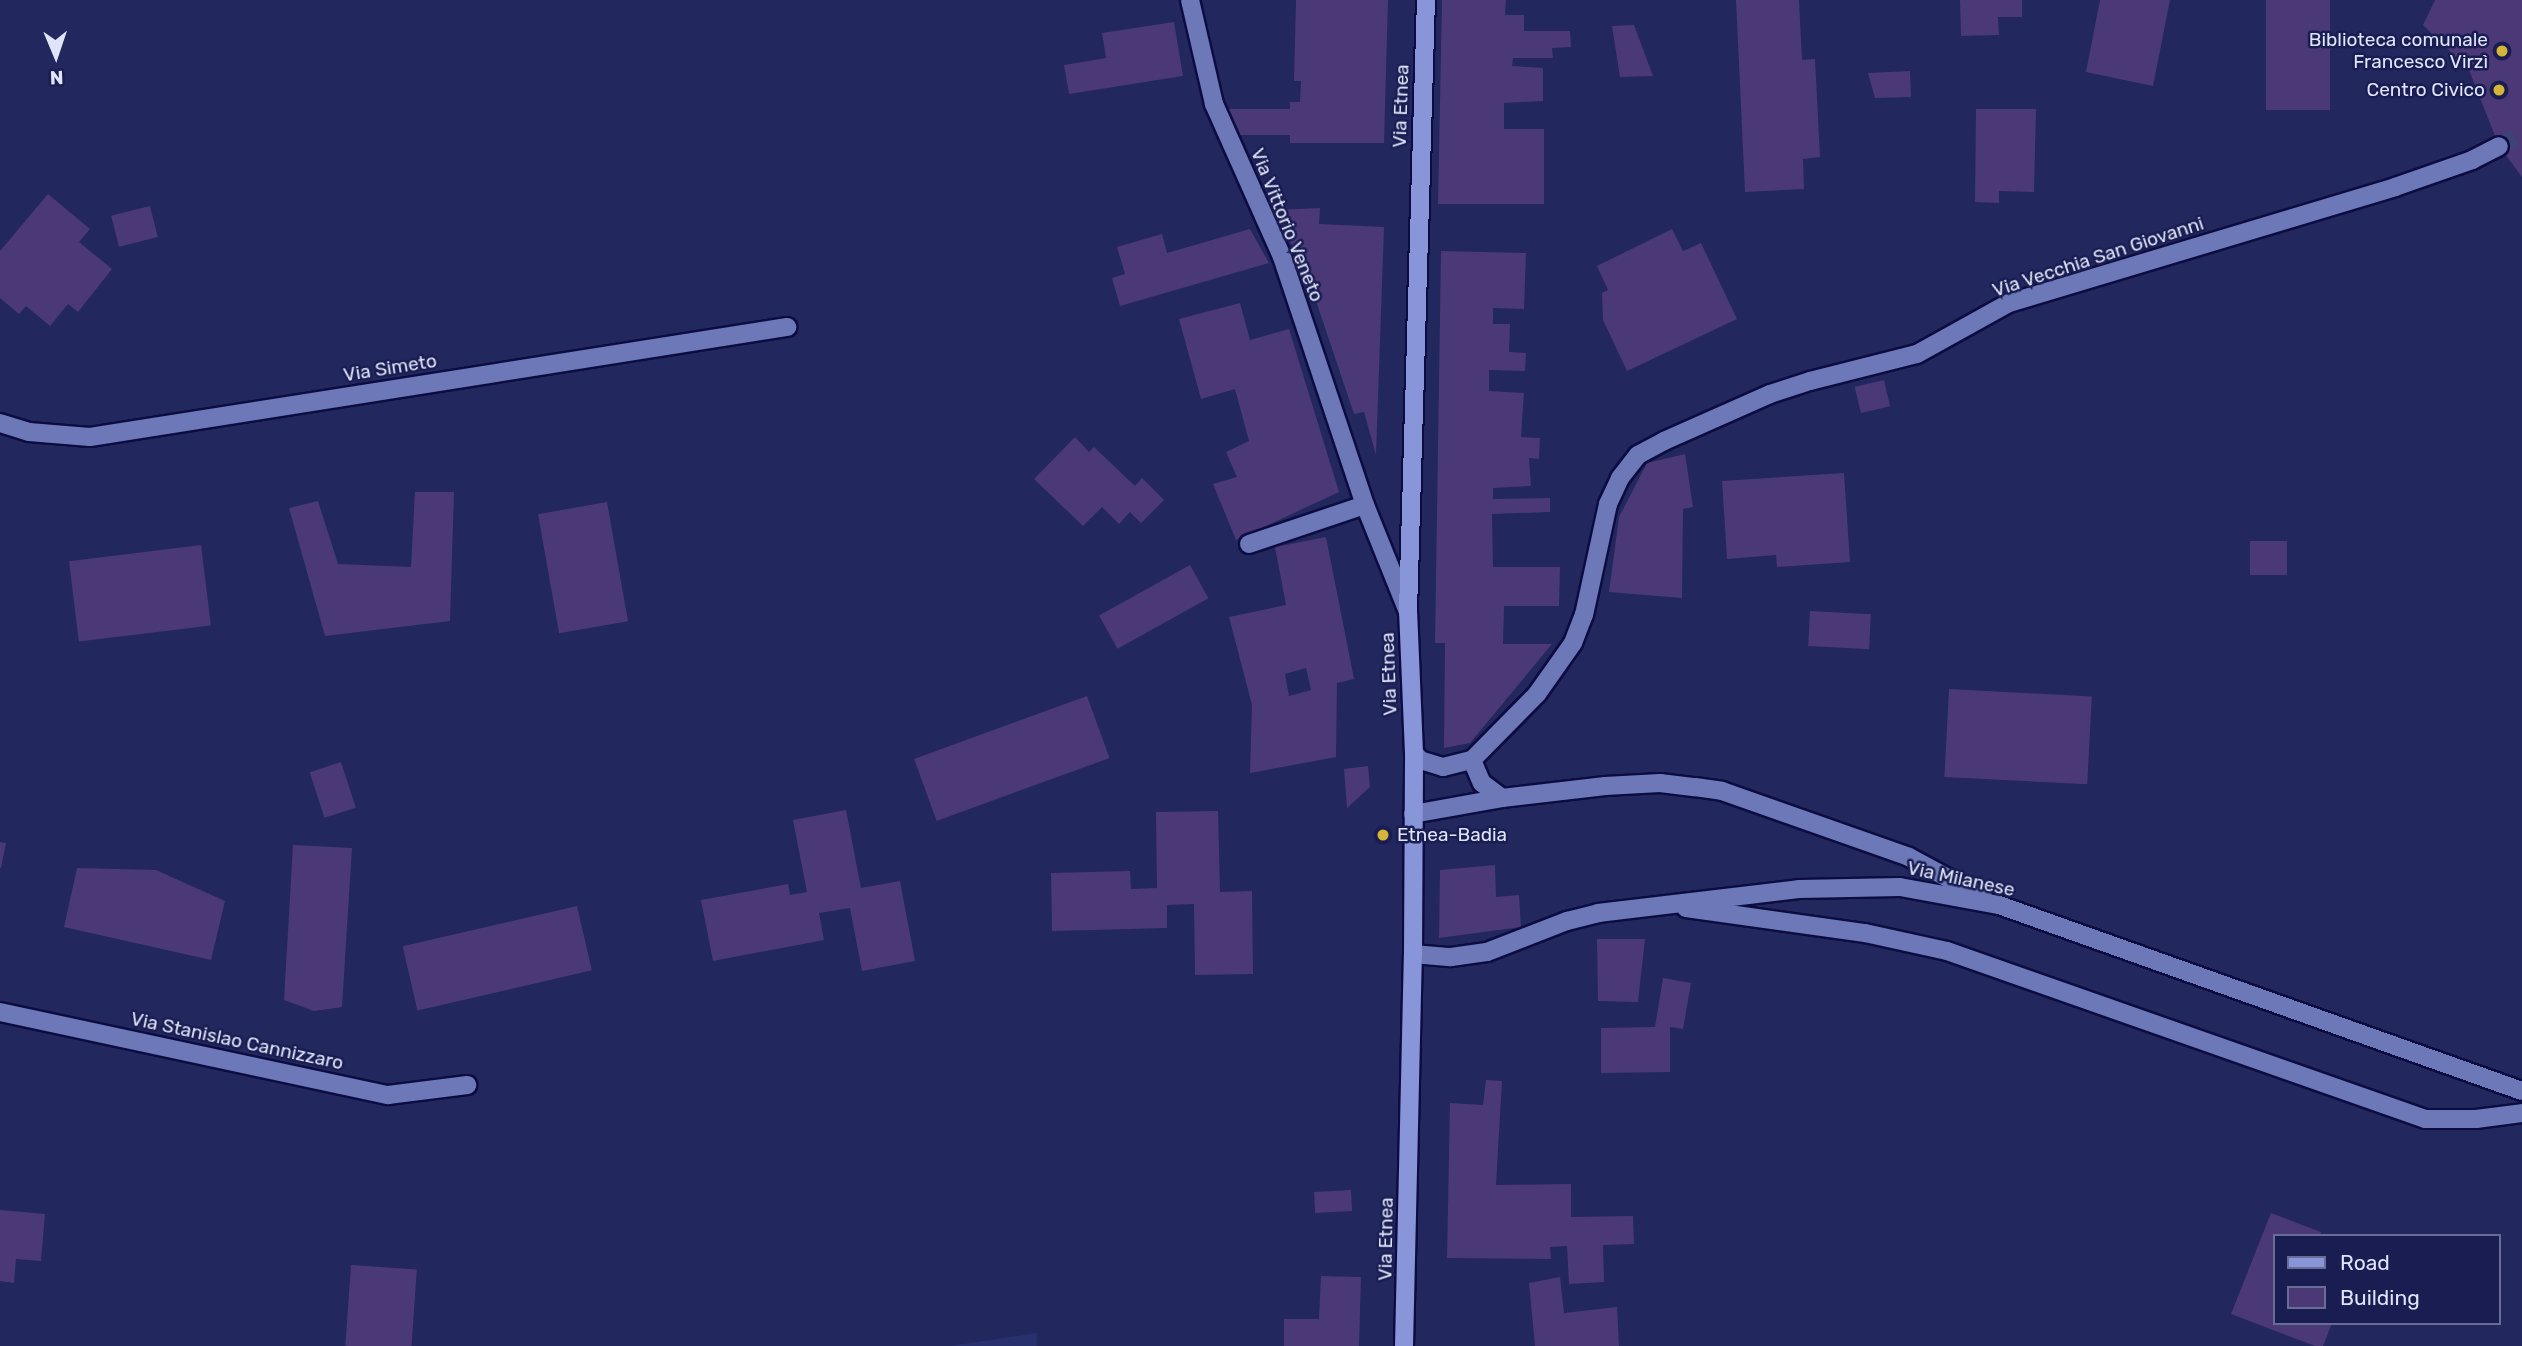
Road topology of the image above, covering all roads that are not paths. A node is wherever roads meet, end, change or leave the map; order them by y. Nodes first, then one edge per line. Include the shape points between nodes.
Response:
1 (1190, 0) edge
2 (1426, 0) edge
3 (2500, 146) tunnel mouth
4 (787, 327) dead end
5 (0, 423) edge
6 (1365, 505) junction
7 (1249, 544) dead end
8 (1408, 612) junction
9 (1414, 753) junction
10 (1472, 760) junction
11 (1502, 798) junction
12 (1413, 814) junction
13 (1661, 905) junction
14 (1998, 905) junction
15 (1413, 954) junction
16 (0, 1012) edge
17 (467, 1085) dead end
18 (2522, 1091) edge
19 (2522, 1113) edge
20 (1404, 1346) edge

1 - 6 street, Via Vittorio Veneto via 1214,104 1282,257
2 - 8 main road, Via Etnea
3 - 10 street, Via Vecchia San Giovanni via 2395,187 2009,303 1917,354 1770,394 1638,455 1608,504 1584,615 1573,643 1536,694
4 - 5 street, Via Simeto via 90,437 29,432
6 - 7 street
6 - 8 street, Via Vittorio Veneto
8 - 9 main road, Via Etnea
9 - 10 street via 1420,760 1443,767
9 - 12 main road, Via Etnea
10 - 11 street via 1482,783
11 - 12 street
11 - 14 street via 1660,783 1722,791 1909,857
12 - 15 main road, Via Etnea
13 - 14 street, Via Milanese via 1859,885 1900,887
13 - 15 street, Via Milanese via 1567,921 1487,952 1451,957
13 - 19 street via 1865,933 1947,951 2424,1119
14 - 18 street, Via Milanese
15 - 20 main road, Via Etnea
16 - 17 street, Via Stanislao Cannizzaro via 388,1095

